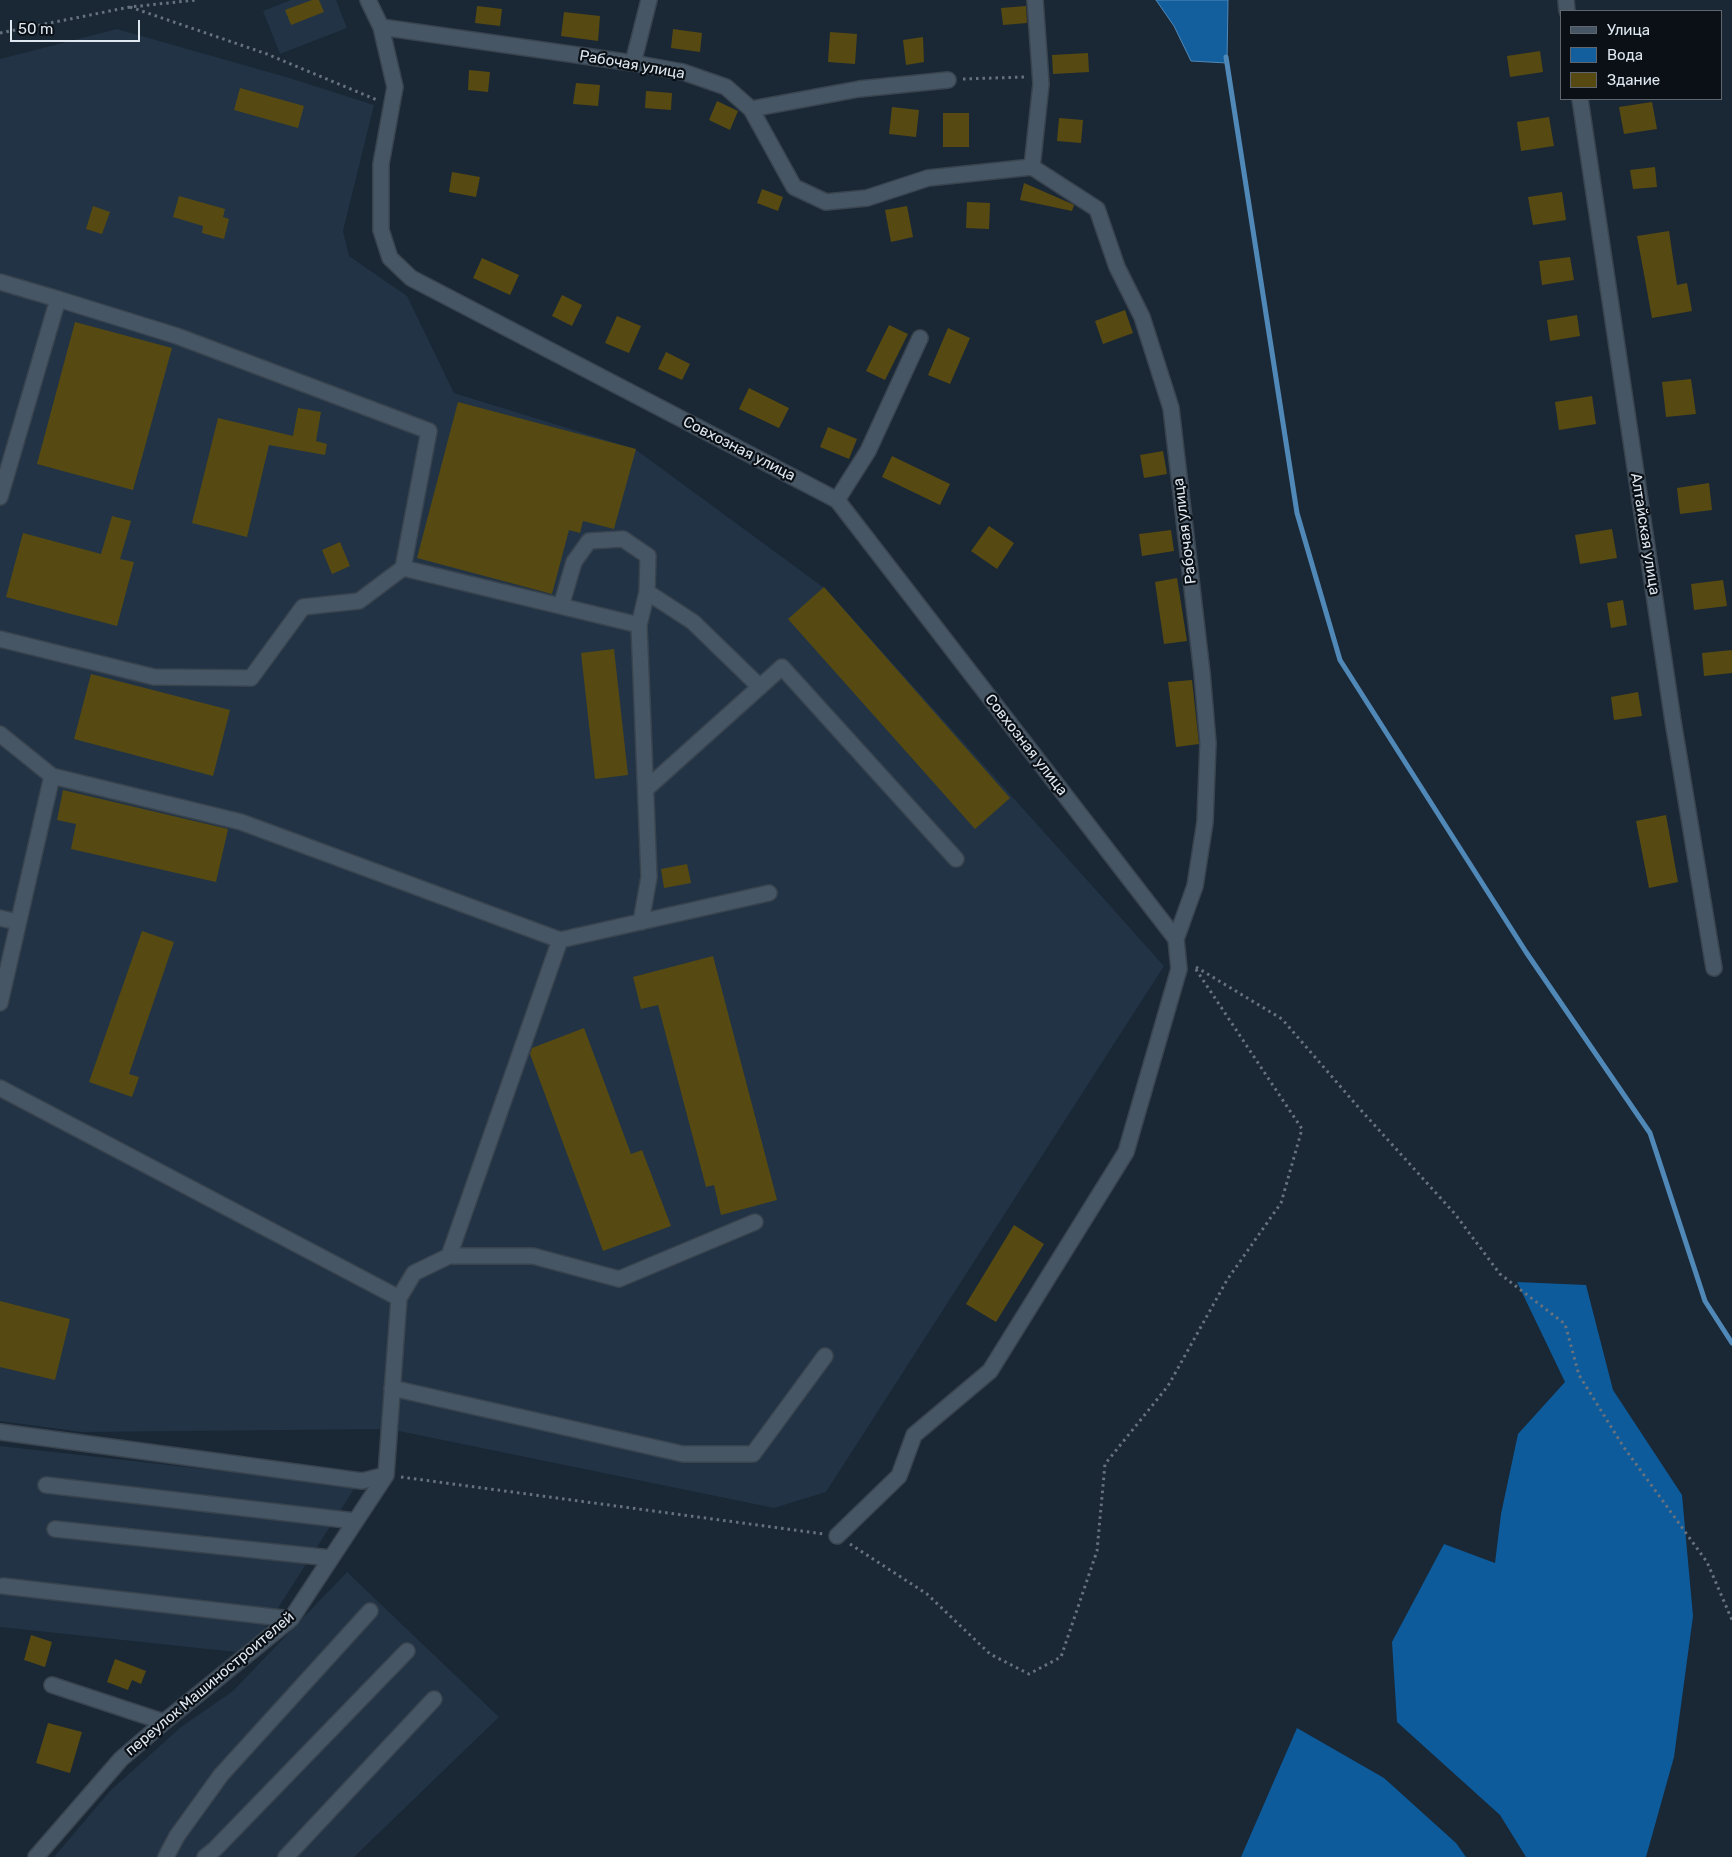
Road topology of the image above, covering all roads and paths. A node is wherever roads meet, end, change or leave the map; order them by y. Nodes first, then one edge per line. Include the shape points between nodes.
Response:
1 (196, 0) edge
2 (368, 0) edge
3 (649, 0) edge
4 (1035, 0) edge
5 (154, 2) edge
6 (130, 7) junction
7 (381, 27) junction
8 (0, 34) edge
9 (633, 63) junction
10 (1040, 76) junction
11 (948, 80) joint
12 (1580, 100) edge
13 (751, 109) junction
14 (390, 110) junction
15 (1032, 167) junction
16 (0, 282) edge
17 (58, 299) junction
18 (920, 338) dead end
19 (0, 497) edge
20 (837, 500) junction
21 (402, 568) junction
22 (647, 592) junction
23 (560, 606) junction
24 (639, 625) junction
25 (0, 639) edge
26 (760, 687) junction
27 (0, 734) edge
28 (52, 776) junction
29 (646, 789) junction
30 (956, 859) dead end
31 (769, 893) dead end
32 (0, 918) edge
33 (18, 922) junction
34 (641, 922) junction
35 (1176, 939) junction
36 (560, 940) junction
37 (1714, 968) dead end
38 (0, 1003) edge
39 (0, 1088) edge
40 (755, 1222) dead end
41 (449, 1256) junction
42 (399, 1298) junction
43 (825, 1356) dead end
44 (392, 1388) junction
45 (0, 1432) edge
46 (386, 1475) junction
47 (46, 1485) dead end
48 (355, 1521) junction
49 (54, 1529) dead end
50 (837, 1536) junction
51 (331, 1558) junction
52 (3, 1586) dead end
53 (370, 1611) dead end
54 (291, 1619) junction
55 (1732, 1620) edge
56 (407, 1651) dead end
57 (52, 1685) dead end
58 (434, 1699) dead end
59 (164, 1722) junction
60 (36, 1857) edge
61 (166, 1857) edge
62 (205, 1857) edge
63 (286, 1857) edge

1 - 5 path
2 - 7 street, Совхозная улица
3 - 9 street
4 - 10 street
5 - 6 path
6 - 8 path
6 - 14 path via 267,54 375,98
7 - 9 street, Рабочая улица
7 - 14 street, Совхозная улица via 395,87
9 - 13 street, Рабочая улица via 683,72 726,87
10 - 11 path
10 - 15 street
11 - 13 street via 859,89
12 - 37 street, Алтайская улица via 1673,721
13 - 15 street, Рабочая улица via 794,187 826,202 867,198 928,178
14 - 20 street, Совхозная улица via 381,164 381,230 390,258 411,278
15 - 35 street, Рабочая улица via 1097,209 1117,267 1142,317 1171,408 1208,743 1205,822 1196,886
16 - 17 street
17 - 19 street
17 - 21 street via 178,336 429,431
18 - 20 street via 868,451
20 - 35 street, Совхозная улица
21 - 23 street
21 - 25 street via 359,601 303,607 251,678 154,677
22 - 23 street via 648,556 623,539 589,541 574,562
22 - 24 street
22 - 26 street via 693,622
23 - 24 street
24 - 29 street
26 - 29 street
26 - 30 street via 782,667
27 - 28 street
28 - 33 street
28 - 36 street via 241,822
29 - 34 street via 649,877
31 - 34 street
32 - 33 street
33 - 38 street
34 - 36 street
35 - 50 street via 1179,969 1126,1152 990,1371 914,1435 899,1476
36 - 41 street
39 - 42 street
40 - 41 street via 619,1278 533,1256
41 - 42 street via 414,1273
42 - 44 street
43 - 44 street via 753,1454 683,1454
44 - 46 street
45 - 46 street via 362,1481
46 - 48 street, переулок Машиностроителей
46 - 50 path
47 - 48 street
48 - 51 street, переулок Машиностроителей
49 - 51 street
50 - 55 path via 926,1594 990,1654 1029,1674 1061,1657 1097,1551 1105,1464 1168,1386 1227,1280 1281,1203 1302,1129 1194,966 1282,1019 1455,1214 1500,1274 1565,1324 1579,1375 1623,1446 1707,1562
51 - 54 street, переулок Машиностроителей
52 - 54 street
53 - 61 street via 221,1775 177,1836
54 - 59 street, переулок Машиностроителей
56 - 62 street
57 - 59 street
58 - 63 street
59 - 60 street, переулок Машиностроителей via 122,1759

